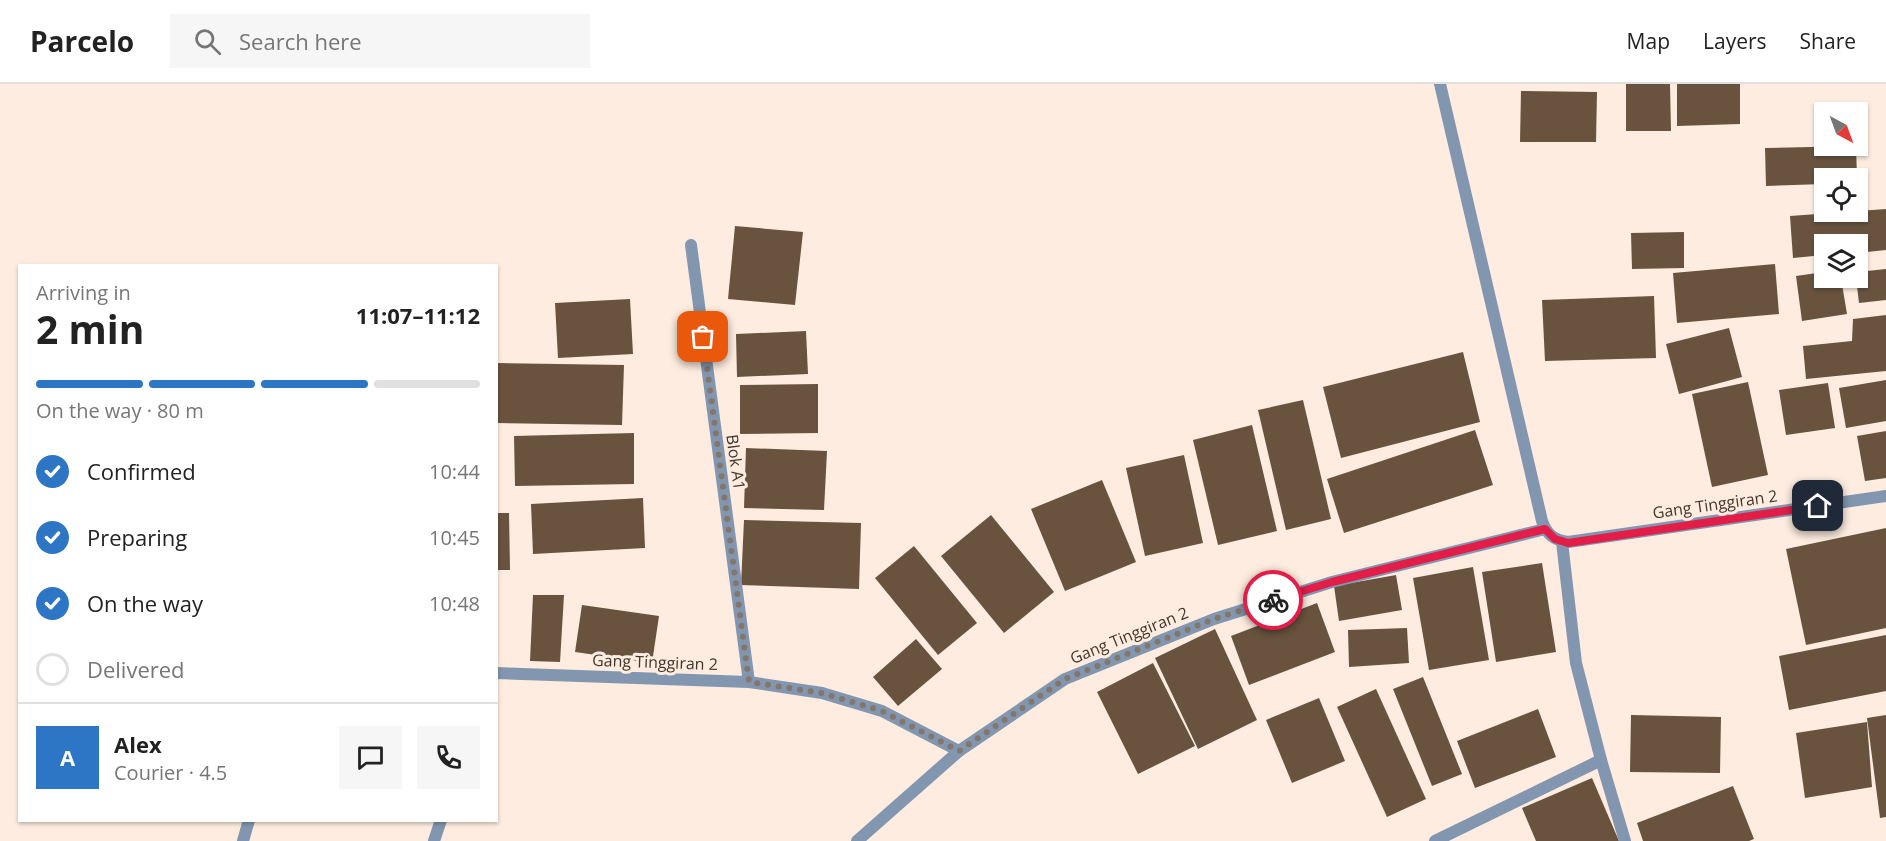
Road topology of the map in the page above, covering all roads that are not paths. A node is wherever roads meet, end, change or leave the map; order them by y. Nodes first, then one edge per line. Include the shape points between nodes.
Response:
1 (1440, 84) edge
2 (691, 245) dead end
3 (1886, 496) edge
4 (1547, 532) junction
5 (1562, 542) junction
6 (498, 673) edge
7 (749, 682) junction
8 (959, 751) junction
9 (1601, 760) junction
10 (248, 822) edge
11 (440, 822) edge
12 (243, 841) edge
13 (434, 841) edge
14 (857, 841) edge
15 (1435, 841) edge
16 (1625, 841) edge

1 - 4 street
2 - 7 street, Blok A1
3 - 5 street, Gang Tinggiran 2
4 - 5 street
4 - 8 street, Gang Tinggiran 2 via 1332,582 1214,619 1065,679
5 - 9 street via 1576,663
6 - 7 street, Gang Tinggiran 2
7 - 8 street, Gang Tinggiran 2 via 822,693 882,711
8 - 14 street
9 - 15 street
9 - 16 street
10 - 12 street
11 - 13 street

